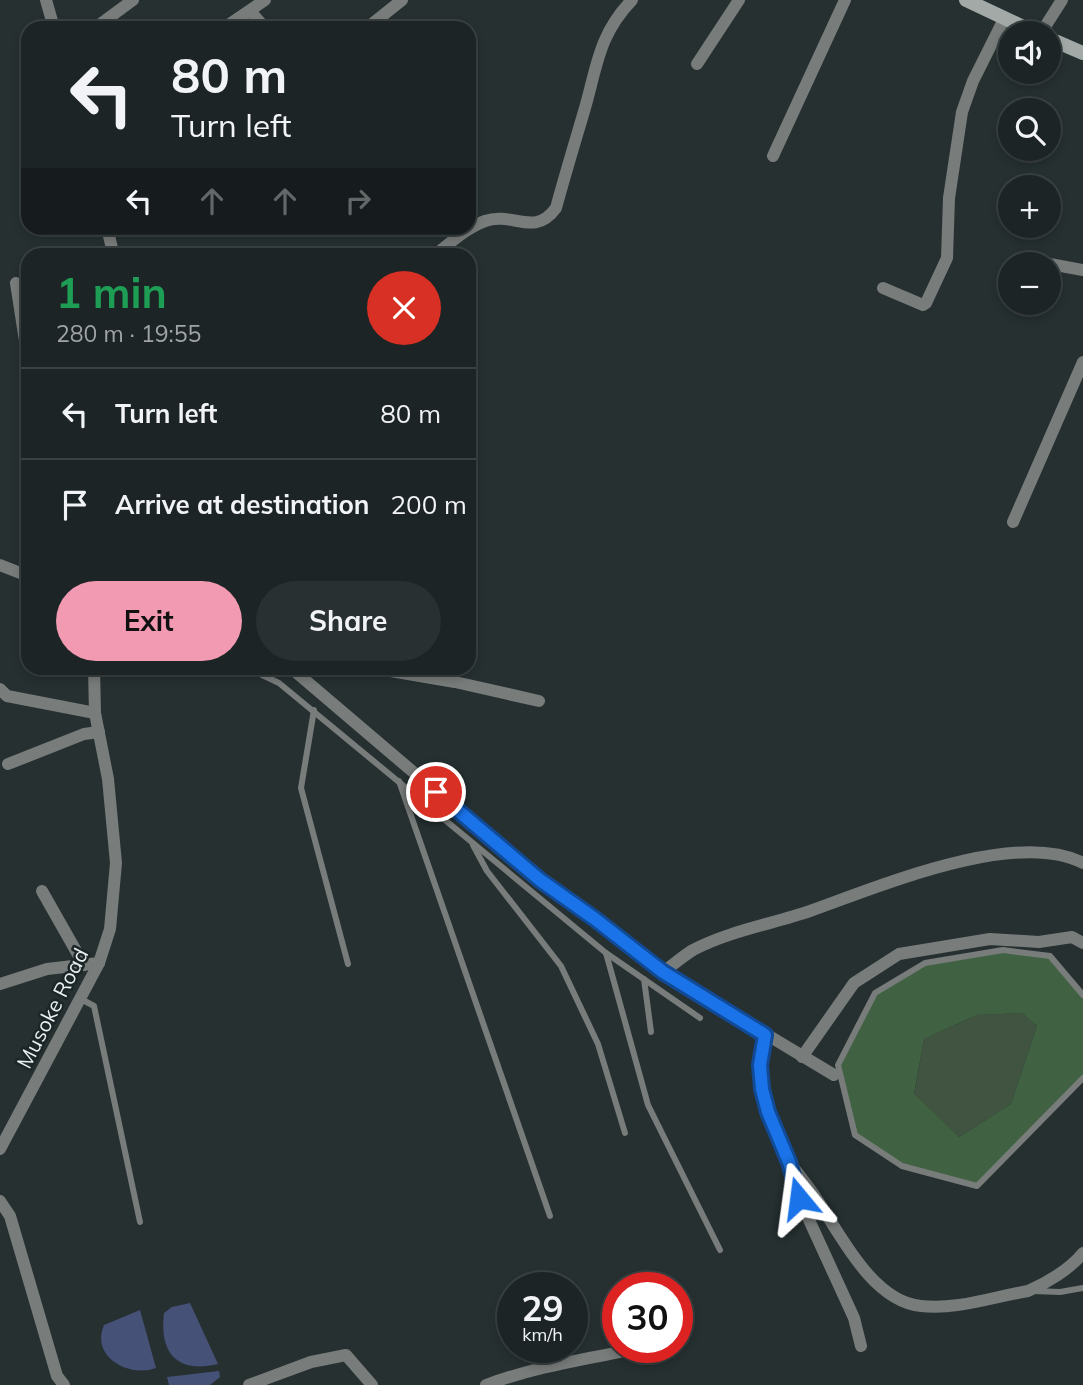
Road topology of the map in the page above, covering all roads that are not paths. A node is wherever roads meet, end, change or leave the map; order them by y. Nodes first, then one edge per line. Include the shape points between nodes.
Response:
1 (46, 0) edge
2 (134, 0) edge
3 (265, 0) edge
4 (402, 0) edge
5 (632, 0) edge
6 (739, 0) edge
7 (845, 0) edge
8 (966, 0) edge
9 (1062, 0) edge
10 (250, 11) junction
11 (1004, 19) junction
12 (52, 21) edge
13 (105, 21) edge
14 (235, 21) edge
15 (259, 21) edge
16 (376, 21) edge
17 (1009, 21) edge
18 (1047, 21) edge
19 (1061, 44) edge
20 (1083, 53) edge
21 (697, 64) dead end
22 (773, 156) dead end
23 (476, 225) edge
24 (462, 235) edge
25 (444, 248) edge
26 (1061, 266) edge
27 (1083, 270) edge
28 (16, 283) dead end
29 (883, 288) dead end
30 (21, 315) edge
31 (1083, 362) edge
32 (1013, 522) dead end
33 (0, 565) edge
34 (21, 573) edge
35 (94, 675) edge
36 (262, 675) edge
37 (299, 675) edge
38 (414, 675) edge
39 (0, 689) edge
40 (539, 701) dead end
41 (314, 710) junction
42 (95, 713) junction
43 (99, 732) junction
44 (8, 764) dead end
45 (398, 780) junction
46 (471, 840) junction
47 (1083, 863) edge
48 (42, 891) dead end
49 (1083, 943) edge
50 (606, 953) junction
51 (99, 963) junction
52 (348, 964) dead end
53 (84, 965) junction
54 (663, 972) junction
55 (644, 979) junction
56 (0, 984) edge
57 (1083, 995) edge
58 (81, 999) junction
59 (700, 1018) dead end
60 (651, 1032) dead end
61 (765, 1035) junction
62 (802, 1057) junction
63 (834, 1075) dead end
64 (1083, 1078) edge
65 (625, 1133) dead end
66 (0, 1149) edge
67 (789, 1162) junction
68 (0, 1201) edge
69 (550, 1216) dead end
70 (140, 1222) dead end
71 (720, 1250) dead end
72 (1083, 1253) edge
73 (1083, 1288) edge
74 (1028, 1291) junction
75 (861, 1346) dead end
76 (602, 1355) edge
77 (493, 1384) edge
78 (64, 1385) edge
79 (249, 1385) edge
80 (372, 1385) edge

1 - 12 street
2 - 13 street
3 - 10 street
4 - 16 street
5 - 23 street via 617,15 597,56 556,208 549,218 535,224 498,218
6 - 21 street
7 - 22 street
8 - 11 main road
9 - 18 street
10 - 14 street
10 - 15 street
11 - 17 main road
11 - 29 street via 962,112 949,198 947,258 926,303
19 - 20 main road
24 - 25 street
26 - 27 street
28 - 30 street
31 - 32 street
33 - 34 street
35 - 42 street, Musoke Road
36 - 41 lane via 279,682
37 - 54 street via 540,880
38 - 40 street
39 - 42 street via 8,696
41 - 45 lane
41 - 52 lane via 301,788
42 - 43 street, Musoke Road
43 - 44 street
43 - 51 street, Musoke Road via 116,863 110,929
45 - 46 lane
45 - 69 lane
46 - 50 lane
46 - 65 lane via 487,871 561,966 598,1044
47 - 54 street via 1049,852 969,860 724,938 692,951
48 - 53 street
49 - 62 street via 1072,937 1039,942 990,939 899,954 854,984
50 - 55 lane
50 - 71 lane via 648,1105
51 - 53 street
51 - 58 street, Musoke Road
53 - 56 street via 47,969
54 - 61 street
55 - 59 lane
55 - 60 lane
57 - 64 lane via 1050,956 1003,950 925,963 875,993 838,1065 855,1135 902,1166 977,1186
58 - 66 street, Musoke Road
58 - 70 lane via 94,1006
61 - 62 street
61 - 67 street via 762,1089
62 - 63 street
67 - 74 street via 837,1234 893,1297 919,1306 944,1307
67 - 75 street via 799,1198 854,1318
68 - 78 street via 10,1216 57,1376
72 - 74 street
73 - 74 lane
76 - 77 street
79 - 80 street via 311,1362 346,1355

